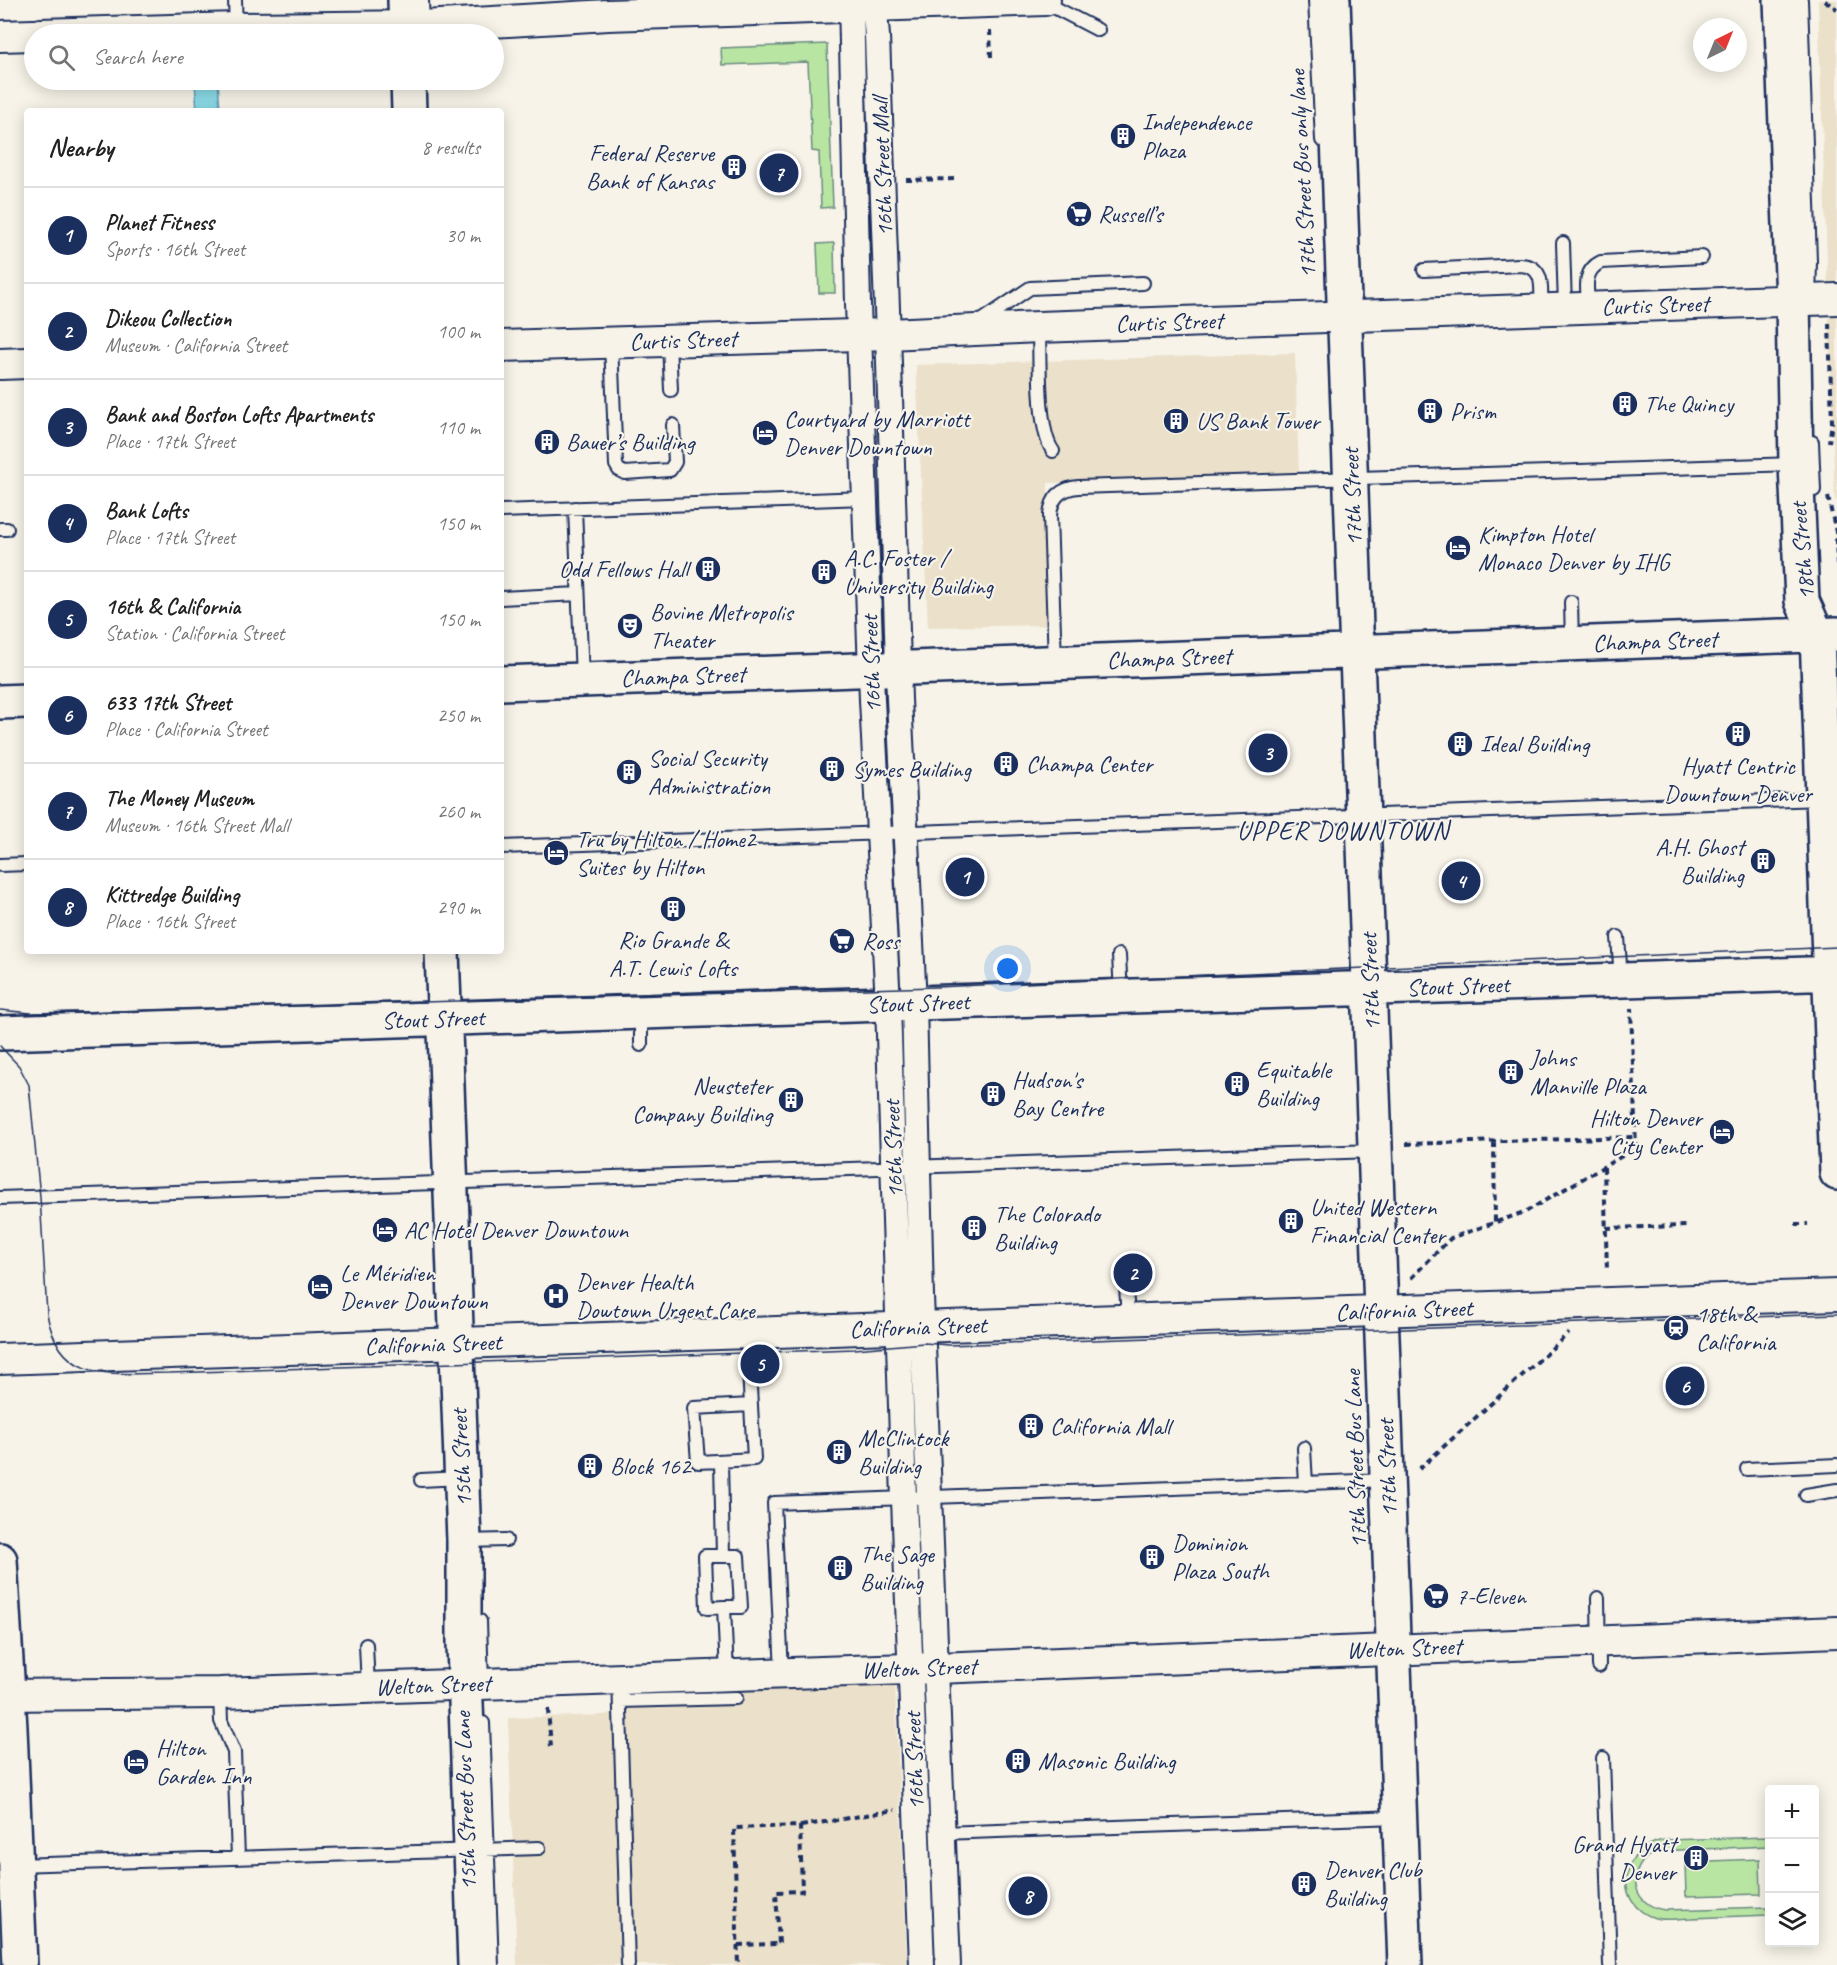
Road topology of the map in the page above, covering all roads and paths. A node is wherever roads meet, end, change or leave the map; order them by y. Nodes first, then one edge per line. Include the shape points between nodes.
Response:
1 (1041, 0) edge
2 (1046, 0) edge
3 (1315, 0) edge
4 (1333, 0) edge
5 (1781, 0) edge
6 (1801, 0) edge
7 (1825, 1) edge
8 (863, 3) edge
9 (660, 7) edge
10 (1837, 9) edge
11 (236, 14) edge
12 (414, 20) edge
13 (138, 24) edge
14 (990, 30) dead end
15 (1098, 30) dead end
16 (24, 35) edge
17 (0, 36) edge
18 (991, 57) dead end
19 (408, 90) edge
20 (409, 108) edge
21 (1322, 148) dead end
22 (956, 179) dead end
23 (906, 180) dead end
24 (1563, 243) dead end
25 (1702, 257) dead end
26 (1424, 270) dead end
27 (1143, 283) dead end
28 (1812, 302) edge
29 (1565, 308) junction
30 (1334, 317) junction
31 (1039, 327) junction
32 (970, 330) junction
33 (873, 334) junction
34 (669, 341) junction
35 (611, 342) junction
36 (504, 346) edge
37 (24, 363) edge
38 (0, 364) edge
39 (672, 390) dead end
40 (673, 425) dead end
41 (1811, 425) dead end
42 (1053, 451) dead end
43 (1796, 464) junction
44 (1340, 479) junction
45 (865, 498) junction
46 (1814, 507) dead end
47 (575, 508) junction
48 (504, 511) edge
49 (579, 594) junction
50 (504, 598) edge
51 (1571, 602) dead end
52 (1825, 629) edge
53 (1572, 644) junction
54 (1347, 651) junction
55 (1054, 663) junction
56 (885, 669) junction
57 (582, 680) junction
58 (504, 683) edge
59 (1823, 691) junction
60 (24, 701) edge
61 (0, 702) edge
62 (1823, 799) junction
63 (1354, 816) junction
64 (879, 833) junction
65 (906, 833) junction
66 (504, 847) edge
67 (24, 864) edge
68 (0, 865) edge
69 (1837, 937) edge
70 (1618, 938) dead end
71 (443, 954) edge
72 (1119, 955) dead end
73 (1358, 972) junction
74 (1833, 974) edge
75 (1626, 994) junction
76 (1121, 997) junction
77 (901, 1004) junction
78 (641, 1012) junction
79 (453, 1015) junction
80 (0, 1033) edge
81 (641, 1045) dead end
82 (459, 1057) dead end
83 (1636, 1137) junction
84 (1494, 1142) junction
85 (1374, 1150) junction
86 (918, 1167) junction
87 (1604, 1167) junction
88 (893, 1168) junction
89 (1837, 1173) edge
90 (462, 1182) junction
91 (0, 1198) edge
92 (1495, 1223) junction
93 (1795, 1224) dead end
94 (1808, 1224) dead end
95 (1688, 1226) dead end
96 (1606, 1228) junction
97 (1607, 1271) dead end
98 (1412, 1278) dead end
99 (1126, 1286) dead end
100 (1837, 1295) edge
101 (467, 1301) dead end
102 (1373, 1308) junction
103 (1128, 1319) junction
104 (910, 1327) junction
105 (747, 1333) junction
106 (1569, 1334) dead end
107 (462, 1343) junction
108 (0, 1359) edge
109 (751, 1405) junction
110 (1304, 1448) dead end
111 (721, 1461) junction
112 (1837, 1465) edge
113 (1419, 1469) dead end
114 (1747, 1469) dead end
115 (462, 1478) junction
116 (421, 1480) dead end
117 (1382, 1481) junction
118 (1306, 1484) junction
119 (1837, 1490) edge
120 (1806, 1495) dead end
121 (904, 1499) junction
122 (930, 1499) junction
123 (506, 1540) dead end
124 (472, 1545) junction
125 (723, 1556) junction
126 (0, 1560) edge
127 (1598, 1598) dead end
128 (724, 1607) junction
129 (479, 1610) dead end
130 (1837, 1632) edge
131 (366, 1646) dead end
132 (1389, 1649) junction
133 (1598, 1654) junction
134 (923, 1668) junction
135 (783, 1672) junction
136 (731, 1686) junction
137 (368, 1687) junction
138 (620, 1689) junction
139 (220, 1693) junction
140 (4, 1695) edge
141 (478, 1695) junction
142 (548, 1709) dead end
143 (551, 1747) dead end
144 (1603, 1758) dead end
145 (888, 1811) dead end
146 (1389, 1813) junction
147 (801, 1826) dead end
148 (942, 1833) junction
149 (539, 1848) dead end
150 (479, 1850) junction
151 (238, 1857) junction
152 (15, 1865) junction
153 (738, 1945) junction
154 (20, 1965) edge
155 (475, 1965) edge
156 (492, 1965) edge
157 (628, 1965) edge
158 (738, 1965) edge
159 (922, 1965) edge
160 (948, 1965) edge
161 (1405, 1965) edge
162 (1611, 1965) edge

1 - 2 street
1 - 8 street
1 - 15 lane
3 - 21 lane, 17th Street Bus only lane
4 - 30 main road, 17th Street
5 - 28 main road, 18th Street
6 - 28 lane
7 - 10 path
8 - 9 street
8 - 33 street, 16th Street Mall
9 - 12 street
11 - 12 street
11 - 13 street
14 - 18 path
16 - 17 street
19 - 20 main road
22 - 23 path
24 - 29 lane
25 - 29 lane via 1601,262 1587,275
26 - 29 lane via 1531,267
27 - 32 lane via 1030,288
28 - 29 street, Curtis Street
28 - 43 main road, 18th Street
29 - 30 street, Curtis Street
30 - 31 street, Curtis Street
30 - 44 main road, 17th Street
31 - 32 street, Curtis Street
31 - 42 lane via 1042,418
32 - 33 street, Curtis Street
33 - 34 street, Curtis Street
33 - 45 street, 16th Street
33 - 56 street, 16th Street
34 - 35 street, Curtis Street
34 - 39 lane
35 - 36 street, Curtis Street
35 - 40 lane via 619,470 670,470 675,462
37 - 38 street
41 - 46 lane
43 - 44 lane
43 - 52 main road, 18th Street via 1802,601
44 - 54 main road, 17th Street
44 - 55 lane via 1064,489 1053,500 1050,515
45 - 47 lane
45 - 56 street, 16th Street
47 - 48 lane
47 - 49 lane
49 - 50 lane
49 - 57 lane
51 - 53 lane
52 - 53 main road, Champa Street
52 - 59 main road, 18th Street
53 - 54 main road, Champa Street
54 - 55 main road, Champa Street
54 - 63 main road, 17th Street
55 - 56 main road, Champa Street
56 - 57 main road, Champa Street
56 - 64 street, 16th Street
56 - 65 street, 16th Street via 899,699
57 - 58 main road, Champa Street
59 - 62 main road, 18th Street
59 - 69 lane
60 - 61 main road
62 - 63 lane
62 - 74 main road, 18th Street
63 - 65 lane
63 - 73 main road, 17th Street
64 - 65 lane
64 - 66 lane
64 - 77 street, 16th Street
65 - 77 street, 16th Street
67 - 68 lane
70 - 75 lane
71 - 79 main road, 15th Street
72 - 76 lane
73 - 75 main road, Stout Street
73 - 76 main road, Stout Street
73 - 85 main road, 17th Street
74 - 75 main road, Stout Street
74 - 89 main road, 18th Street
75 - 83 path
76 - 77 main road, Stout Street
77 - 78 main road, Stout Street
77 - 86 street, 16th Street
77 - 88 street, 16th Street
78 - 79 main road, Stout Street
78 - 81 lane
79 - 80 main road, Stout Street
79 - 82 lane
79 - 90 main road, 15th Street
83 - 84 path
83 - 87 path via 1636,1148
84 - 85 path
84 - 92 path
85 - 86 lane
85 - 102 main road, 17th Street
86 - 88 lane
86 - 104 street, 16th Street via 921,1296
87 - 92 path via 1527,1211
87 - 96 path
88 - 90 lane
88 - 104 street, 16th Street
90 - 91 lane
90 - 107 main road, 15th Street
92 - 98 path via 1451,1238
93 - 94 path
95 - 96 path
96 - 97 path
99 - 103 lane
100 - 102 street, California Street
101 - 107 lane
102 - 103 street, California Street
102 - 117 main road, 17th Street
103 - 104 street, California Street
104 - 105 street, California Street
104 - 121 street, 16th Street
104 - 122 street, 16th Street
105 - 107 street, California Street
105 - 109 lane
106 - 113 path
107 - 108 street, California Street
107 - 115 main road, 15th Street
107 - 124 lane
109 - 111 lane via 754,1459
109 - 111 lane via 694,1408 699,1462
110 - 118 lane
111 - 125 lane
112 - 114 lane
115 - 116 lane
115 - 124 main road, 15th Street
117 - 118 lane
117 - 132 main road, 17th Street
118 - 122 lane
119 - 120 lane
121 - 122 lane
121 - 134 street, 16th Street
121 - 135 lane via 774,1503
122 - 134 street, 16th Street
123 - 124 lane
124 - 141 main road, 15th Street
125 - 128 lane via 738,1556 741,1607
125 - 128 lane via 705,1556 707,1608
126 - 140 main road
127 - 133 lane
128 - 136 lane
129 - 141 lane, 15th Street Bus Lane
130 - 133 street, Welton Street
131 - 137 lane
132 - 133 street, Welton Street
132 - 134 street, Welton Street
132 - 146 main road, 17th Street
134 - 135 street, Welton Street
134 - 148 street, 16th Street
134 - 159 street, 16th Street
135 - 136 street, Welton Street
136 - 138 street, Welton Street
137 - 139 street, Welton Street
137 - 141 street, Welton Street
138 - 141 street, Welton Street
138 - 157 lane
139 - 140 street, Welton Street
139 - 151 lane via 221,1721 234,1752
140 - 152 main road
141 - 150 main road, 15th Street
142 - 143 path
144 - 162 lane
145 - 147 path
146 - 148 lane
146 - 161 main road, 17th Street
148 - 160 street, 16th Street
149 - 150 lane
150 - 151 lane
150 - 155 main road, 15th Street
150 - 156 lane, 15th Street Bus Lane
151 - 152 lane
152 - 154 main road
153 - 153 path, bridge via 734,1828 800,1826 802,1891 776,1892 779,1944
153 - 158 path, bridge

